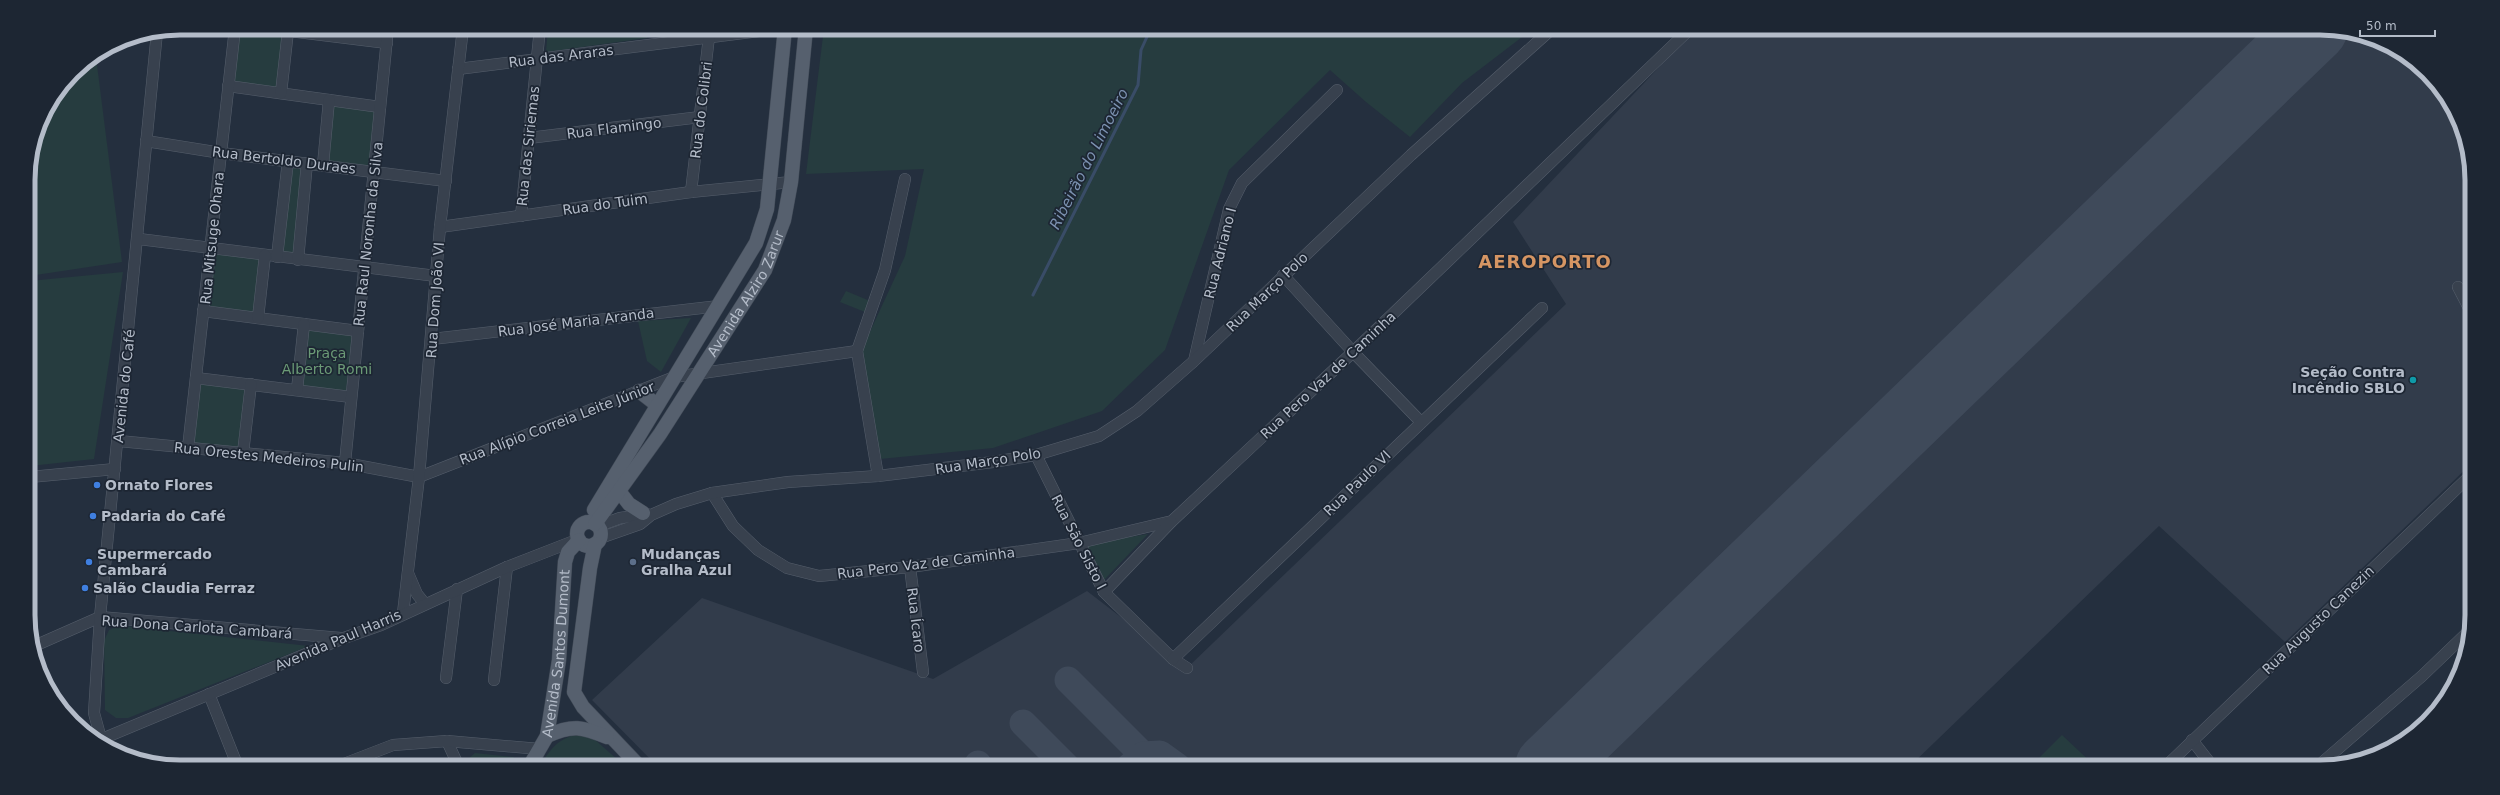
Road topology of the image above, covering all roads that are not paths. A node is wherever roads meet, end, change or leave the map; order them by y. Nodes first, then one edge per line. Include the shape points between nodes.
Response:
1 (234, 35) edge
2 (288, 35) edge
3 (351, 35) edge
4 (388, 35) edge
5 (462, 35) edge
6 (539, 35) edge
7 (697, 35) edge
8 (710, 35) edge
9 (783, 35) edge
10 (805, 35) edge
11 (1545, 35) edge
12 (1684, 35) edge
13 (156, 37) edge
14 (387, 43) junction
15 (537, 59) junction
16 (458, 69) junction
17 (228, 86) junction
18 (1337, 90) dead end
19 (281, 93) junction
20 (329, 100) junction
21 (380, 107) junction
22 (700, 117) junction
23 (529, 138) junction
24 (146, 141) junction
25 (221, 153) junction
26 (288, 161) junction
27 (307, 164) junction
28 (323, 165) junction
29 (374, 172) junction
30 (905, 179) dead end
31 (446, 181) junction
32 (791, 182) junction
33 (769, 186) junction
34 (691, 192) junction
35 (521, 216) junction
36 (440, 227) junction
37 (139, 239) junction
38 (211, 248) junction
39 (265, 255) junction
40 (277, 257) junction
41 (298, 260) junction
42 (364, 268) junction
43 (1283, 275) junction
44 (436, 276) junction
45 (2458, 287) dead end
46 (2465, 298) edge
47 (719, 306) junction
48 (1542, 308) dead end
49 (204, 312) junction
50 (258, 318) junction
51 (304, 324) junction
52 (358, 331) junction
53 (432, 339) junction
54 (857, 351) junction
55 (1353, 352) junction
56 (1194, 361) junction
57 (697, 375) junction
58 (674, 377) junction
59 (196, 378) junction
60 (251, 384) junction
61 (297, 390) junction
62 (639, 391) junction
63 (351, 397) junction
64 (657, 405) junction
65 (1420, 421) junction
66 (119, 441) junction
67 (188, 448) junction
68 (243, 453) junction
69 (1036, 455) junction
70 (345, 463) junction
71 (115, 469) junction
72 (878, 476) junction
73 (35, 477) edge
74 (419, 477) junction
75 (2465, 481) edge
76 (619, 491) junction
77 (712, 493) junction
78 (647, 514) junction
79 (1172, 521) junction
80 (595, 531) junction
81 (579, 539) junction
82 (1079, 543) junction
83 (507, 567) junction
84 (910, 567) junction
85 (408, 573) junction
86 (457, 589) junction
87 (1104, 592) junction
88 (425, 604) junction
89 (403, 613) junction
90 (100, 617) junction
91 (2464, 636) edge
92 (344, 638) junction
93 (38, 644) edge
94 (1173, 659) junction
95 (559, 660) junction
96 (578, 663) junction
97 (1187, 668) dead end
98 (923, 672) dead end
99 (446, 678) dead end
100 (494, 680) dead end
101 (209, 694) junction
102 (99, 736) edge
103 (547, 736) junction
104 (611, 739) junction
105 (105, 740) edge
106 (2192, 740) junction
107 (447, 741) junction
108 (540, 749) junction
109 (235, 760) edge
110 (361, 760) edge
111 (456, 760) edge
112 (533, 760) edge
113 (633, 760) edge
114 (2172, 760) edge
115 (2208, 760) edge
116 (2325, 760) edge

1 - 17 street, Rua Mitsuge Ohara
2 - 19 street
3 - 14 street
4 - 14 street, Rua Raul Noronha da Silva
5 - 16 street, Rua Dom João VI
6 - 15 street, Rua das Siriemas
7 - 15 street, Rua das Araras
8 - 22 street, Rua do Colibri
9 - 33 main road, Avenida Alziro Zarur
10 - 32 main road, Avenida Alziro Zarur
11 - 43 street, Rua Março Polo via 1411,155
12 - 55 street, Rua Pero Vaz de Caminha
13 - 24 street, Avenida do Café
14 - 21 street, Rua Raul Noronha da Silva
15 - 16 street, Rua das Araras
15 - 23 street, Rua das Siriemas
16 - 31 street, Rua Dom João VI
17 - 19 street
17 - 25 street, Rua Mitsuge Ohara
18 - 56 street, Rua Adriano I via 1242,183 1229,209
19 - 20 street
20 - 21 street
20 - 28 street
21 - 29 street, Rua Raul Noronha da Silva
22 - 23 street, Rua Flamingo
22 - 34 street, Rua do Colibri
23 - 35 street, Rua das Siriemas
24 - 25 street, Rua Bertoldo Duraes
24 - 37 street, Avenida do Café
25 - 26 street, Rua Bertoldo Duraes
25 - 38 street, Rua Mitsuge Ohara
26 - 27 street, Rua Bertoldo Duraes
26 - 40 street
27 - 28 street, Rua Bertoldo Duraes
27 - 41 street
28 - 29 street, Rua Bertoldo Duraes
29 - 31 street, Rua Bertoldo Duraes
29 - 42 street, Rua Raul Noronha da Silva
30 - 54 street via 885,270
31 - 36 street, Rua Dom João VI
32 - 33 street, Rua do Tuim
32 - 57 main road, Avenida Alziro Zarur via 784,220 765,270
33 - 34 street, Rua do Tuim
33 - 47 main road, Avenida Alziro Zarur via 767,209 756,243
34 - 35 street, Rua do Tuim
35 - 36 street, Rua do Tuim
36 - 44 street, Rua Dom João VI
37 - 38 street
37 - 66 street, Avenida do Café
38 - 39 street
38 - 49 street, Rua Mitsuge Ohara
39 - 40 street
39 - 50 street
40 - 41 street
41 - 42 street
42 - 44 street
42 - 52 street, Rua Raul Noronha da Silva
43 - 55 street
43 - 56 street, Rua Março Polo
44 - 53 street, Rua Dom João VI
45 - 46 street
47 - 53 street, Rua José Maria Aranda
47 - 58 main road, Avenida Alziro Zarur
48 - 65 street, Rua Paulo VI
49 - 50 street
49 - 59 street, Rua Mitsuge Ohara
50 - 51 street
51 - 52 street
51 - 61 street
52 - 63 street, Rua Raul Noronha da Silva
53 - 74 street, Rua Dom João VI
54 - 57 street, Rua Alípio Correia Leite Júnior
54 - 72 street
55 - 65 street
55 - 79 street, Rua Pero Vaz de Caminha
56 - 69 street, Rua Março Polo via 1137,411 1099,436
57 - 58 street, Rua Alípio Correia Leite Júnior
57 - 76 main road, Avenida Alziro Zarur via 660,434
58 - 62 street, Rua Alípio Correia Leite Júnior
58 - 64 main road, Avenida Alziro Zarur
59 - 60 street
59 - 67 street, Rua Mitsuge Ohara
60 - 61 street
60 - 68 street
61 - 63 street
62 - 64 main road
62 - 74 street, Rua Alípio Correia Leite Júnior
63 - 70 street, Rua Raul Noronha da Silva
64 - 80 main road, Avenida Alziro Zarur
65 - 94 street, Rua Paulo VI
66 - 67 street, Rua Orestes Medeiros Pulin
66 - 71 street, Avenida do Café
67 - 68 street, Rua Orestes Medeiros Pulin
68 - 70 street, Rua Orestes Medeiros Pulin
69 - 72 street, Rua Março Polo
69 - 82 street, Rua São Sisto I
70 - 74 street, Rua Orestes Medeiros Pulin
71 - 73 street
71 - 90 street, Avenida do Café
72 - 77 street, Rua Março Polo via 788,482
74 - 85 street, Rua Dom João VI
75 - 106 street, Rua Augusto Canezin
76 - 78 main road via 629,504
76 - 80 main road, Avenida Alziro Zarur
77 - 78 street, Rua Março Polo
77 - 84 street, Rua Pero Vaz de Caminha via 733,526 758,550 787,568 819,576
78 - 80 street, Rua Março Polo via 640,524
79 - 82 street, Rua Pero Vaz de Caminha
79 - 87 street, Rua Pero Vaz de Caminha
80 - 81 main road via 588,546
80 - 96 main road, Avenida Santos Dumont
81 - 83 street, Avenida Paul Harris
81 - 95 main road, Avenida Santos Dumont via 568,552 565,562
82 - 84 street, Rua Pero Vaz de Caminha
82 - 87 street, Rua São Sisto I
83 - 86 street, Avenida Paul Harris
83 - 100 street
84 - 98 street, Rua Ícaro
85 - 88 street, Rua Dom João VI via 417,594
85 - 89 street, Rua Dom João VI
86 - 88 street, Avenida Paul Harris
86 - 99 street
87 - 94 street, Rua São Sisto I
88 - 89 street, Avenida Paul Harris
89 - 92 street, Avenida Paul Harris via 381,625
90 - 92 street, Rua Dona Carlota Cambará
90 - 93 street, Rua Dona Carlota Cambará
90 - 102 street, Avenida do Café via 94,713
91 - 116 street
92 - 101 street, Avenida Paul Harris
94 - 97 street, Rua São Sisto I
95 - 96 main road
95 - 103 main road, Avenida Santos Dumont
96 - 104 main road, Avenida Santos Dumont via 574,692 583,707
101 - 105 street, Avenida Paul Harris
101 - 109 street
103 - 104 main road via 580,727
103 - 108 main road, Avenida Santos Dumont
104 - 113 main road, Avenida Santos Dumont
106 - 114 street, Rua Augusto Canezin
106 - 115 street
107 - 108 street
107 - 110 street via 393,745
107 - 111 street
108 - 112 main road, Avenida Santos Dumont

